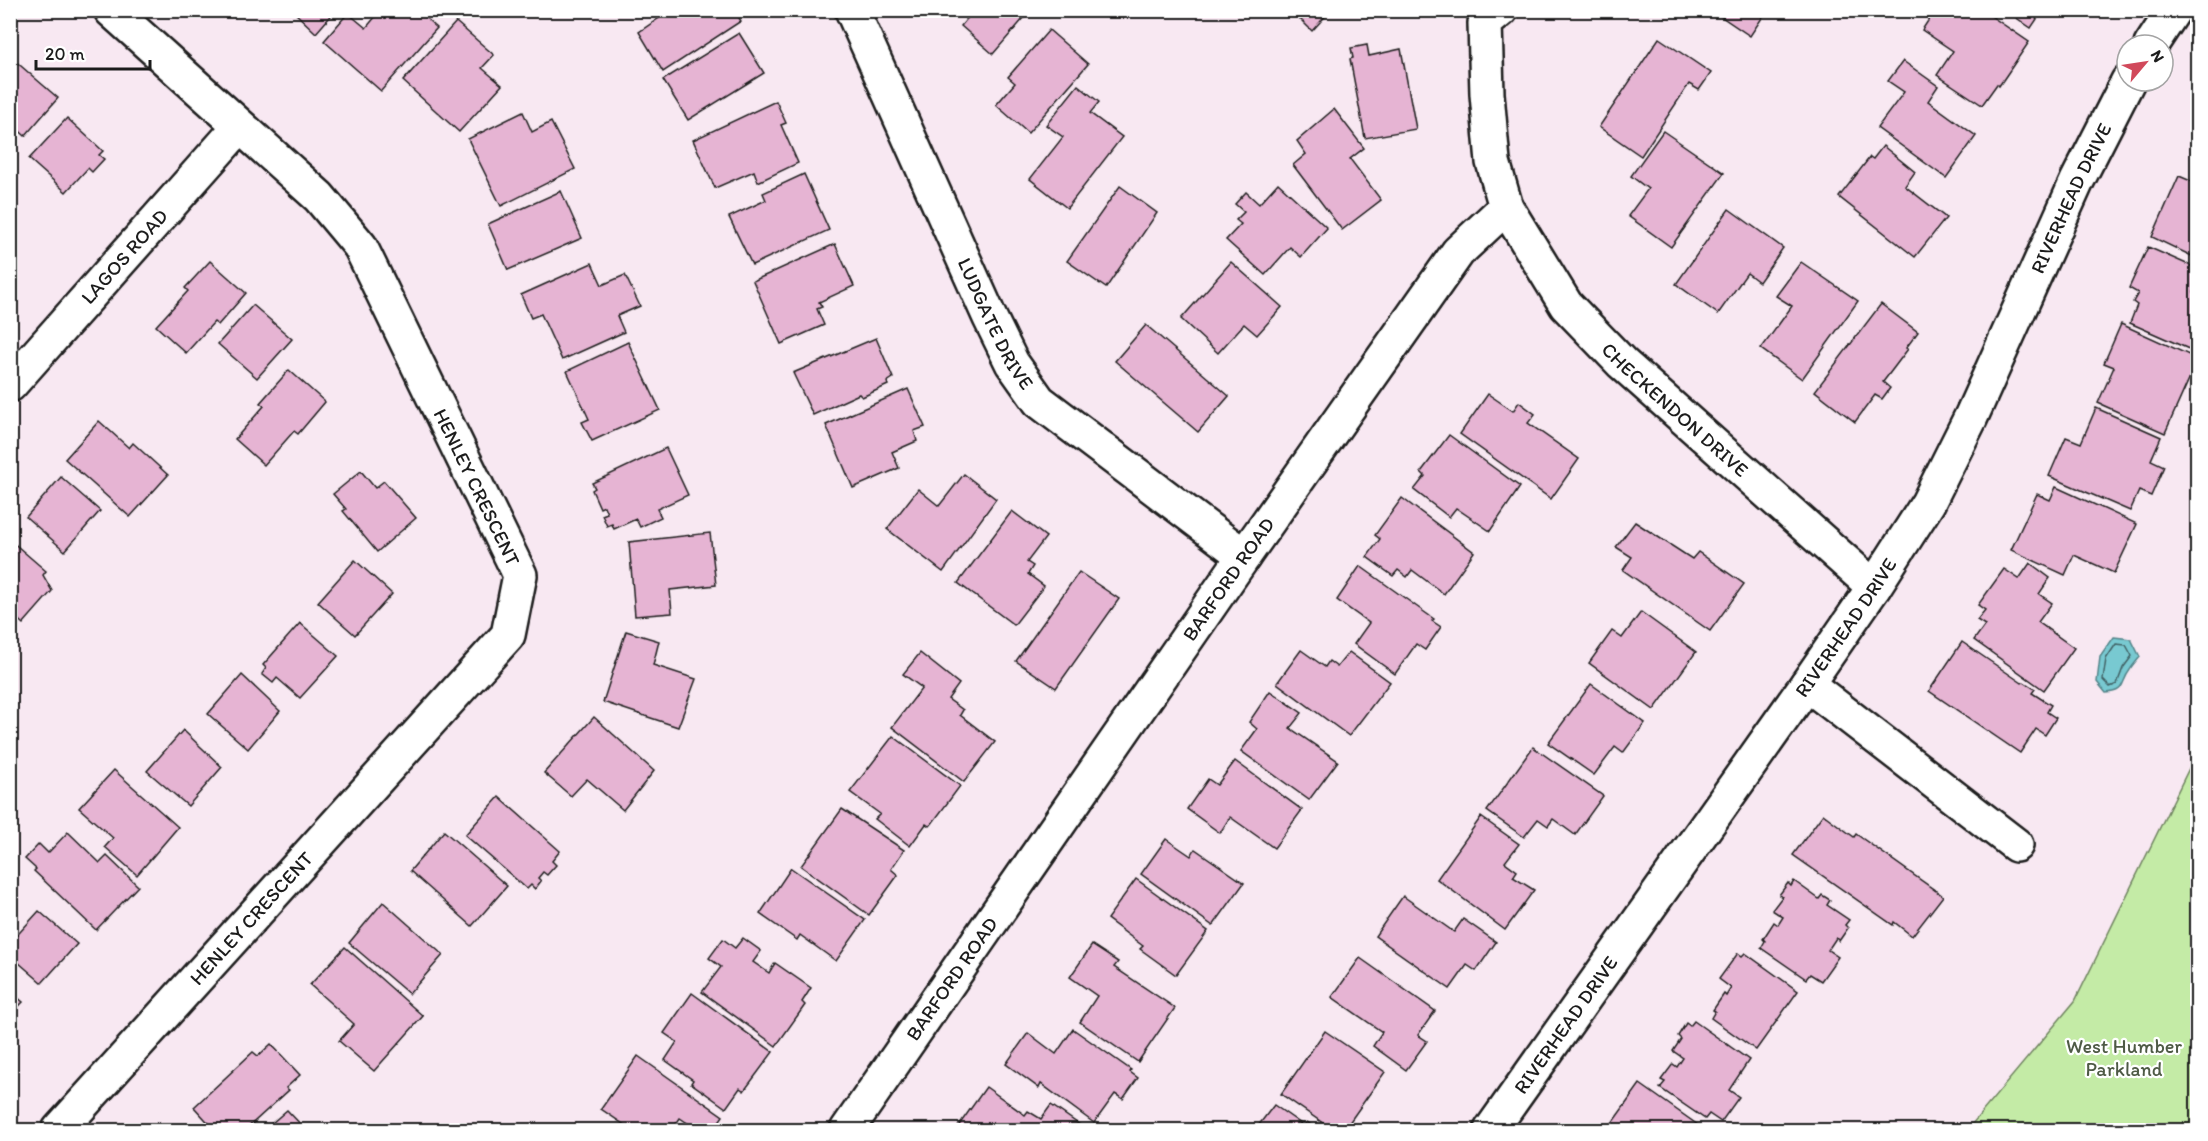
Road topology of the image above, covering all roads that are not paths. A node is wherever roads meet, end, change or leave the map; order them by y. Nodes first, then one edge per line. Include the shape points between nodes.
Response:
1 (111, 10) edge
2 (852, 10) edge
3 (2174, 10) edge
4 (1489, 15) edge
5 (2159, 33) edge
6 (2122, 93) edge
7 (239, 127) junction
8 (1506, 207) junction
9 (10, 385) edge
10 (1244, 556) junction
11 (1874, 586) junction
12 (1807, 684) junction
13 (2016, 845) dead end
14 (59, 1131) edge
15 (847, 1131) edge
16 (1491, 1131) edge

1 - 7 street, HENLEY CRESCENT
2 - 10 street, LUDGATE DRIVE via 990,318 1012,363 1039,401
3 - 5 street
4 - 8 street via 1487,94 1493,162
6 - 11 street, RIVERHEAD DRIVE via 1928,503
7 - 9 street, LAGOS ROAD
7 - 14 street, HENLEY CRESCENT via 319,197 360,246 520,575 508,634
8 - 10 street, BARFORD ROAD via 1458,252
8 - 11 street, CHECKENDON DRIVE via 1566,305 1622,363
10 - 15 street, BARFORD ROAD
11 - 12 street, RIVERHEAD DRIVE
12 - 13 street
12 - 16 street, RIVERHEAD DRIVE

